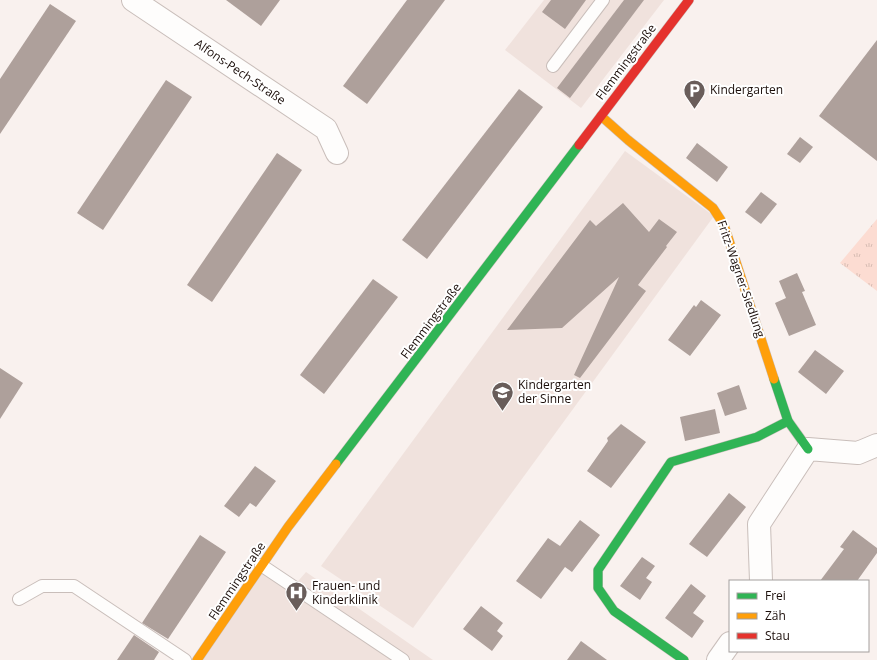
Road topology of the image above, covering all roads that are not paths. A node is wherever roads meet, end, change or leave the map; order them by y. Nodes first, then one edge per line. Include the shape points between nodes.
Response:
1 (133, 0) edge
2 (603, 0) edge
3 (689, 0) edge
4 (553, 66) dead end
5 (601, 116) junction
6 (337, 153) dead end
7 (788, 421) junction
8 (877, 445) edge
9 (808, 449) junction
10 (261, 565) junction
11 (761, 580) edge
12 (19, 599) dead end
13 (729, 644) edge
14 (186, 660) edge
15 (197, 660) edge
16 (403, 660) edge
17 (684, 660) edge
18 (718, 660) edge

1 - 6 street, Alfons-Pech-Straße via 326,129
2 - 4 lane
3 - 5 street, Flemmingstraße
5 - 7 street, Fritz-Wagner-Siedlung via 713,208 724,225
5 - 10 street, Flemmingstraße
7 - 9 street, Fritz-Wagner-Siedlung
7 - 17 street via 757,437 671,462 598,570 598,588 614,610
8 - 9 street via 858,453
9 - 11 street via 759,524
10 - 15 street, Flemmingstraße
10 - 16 lane
12 - 14 lane via 42,586 74,586
13 - 18 street

